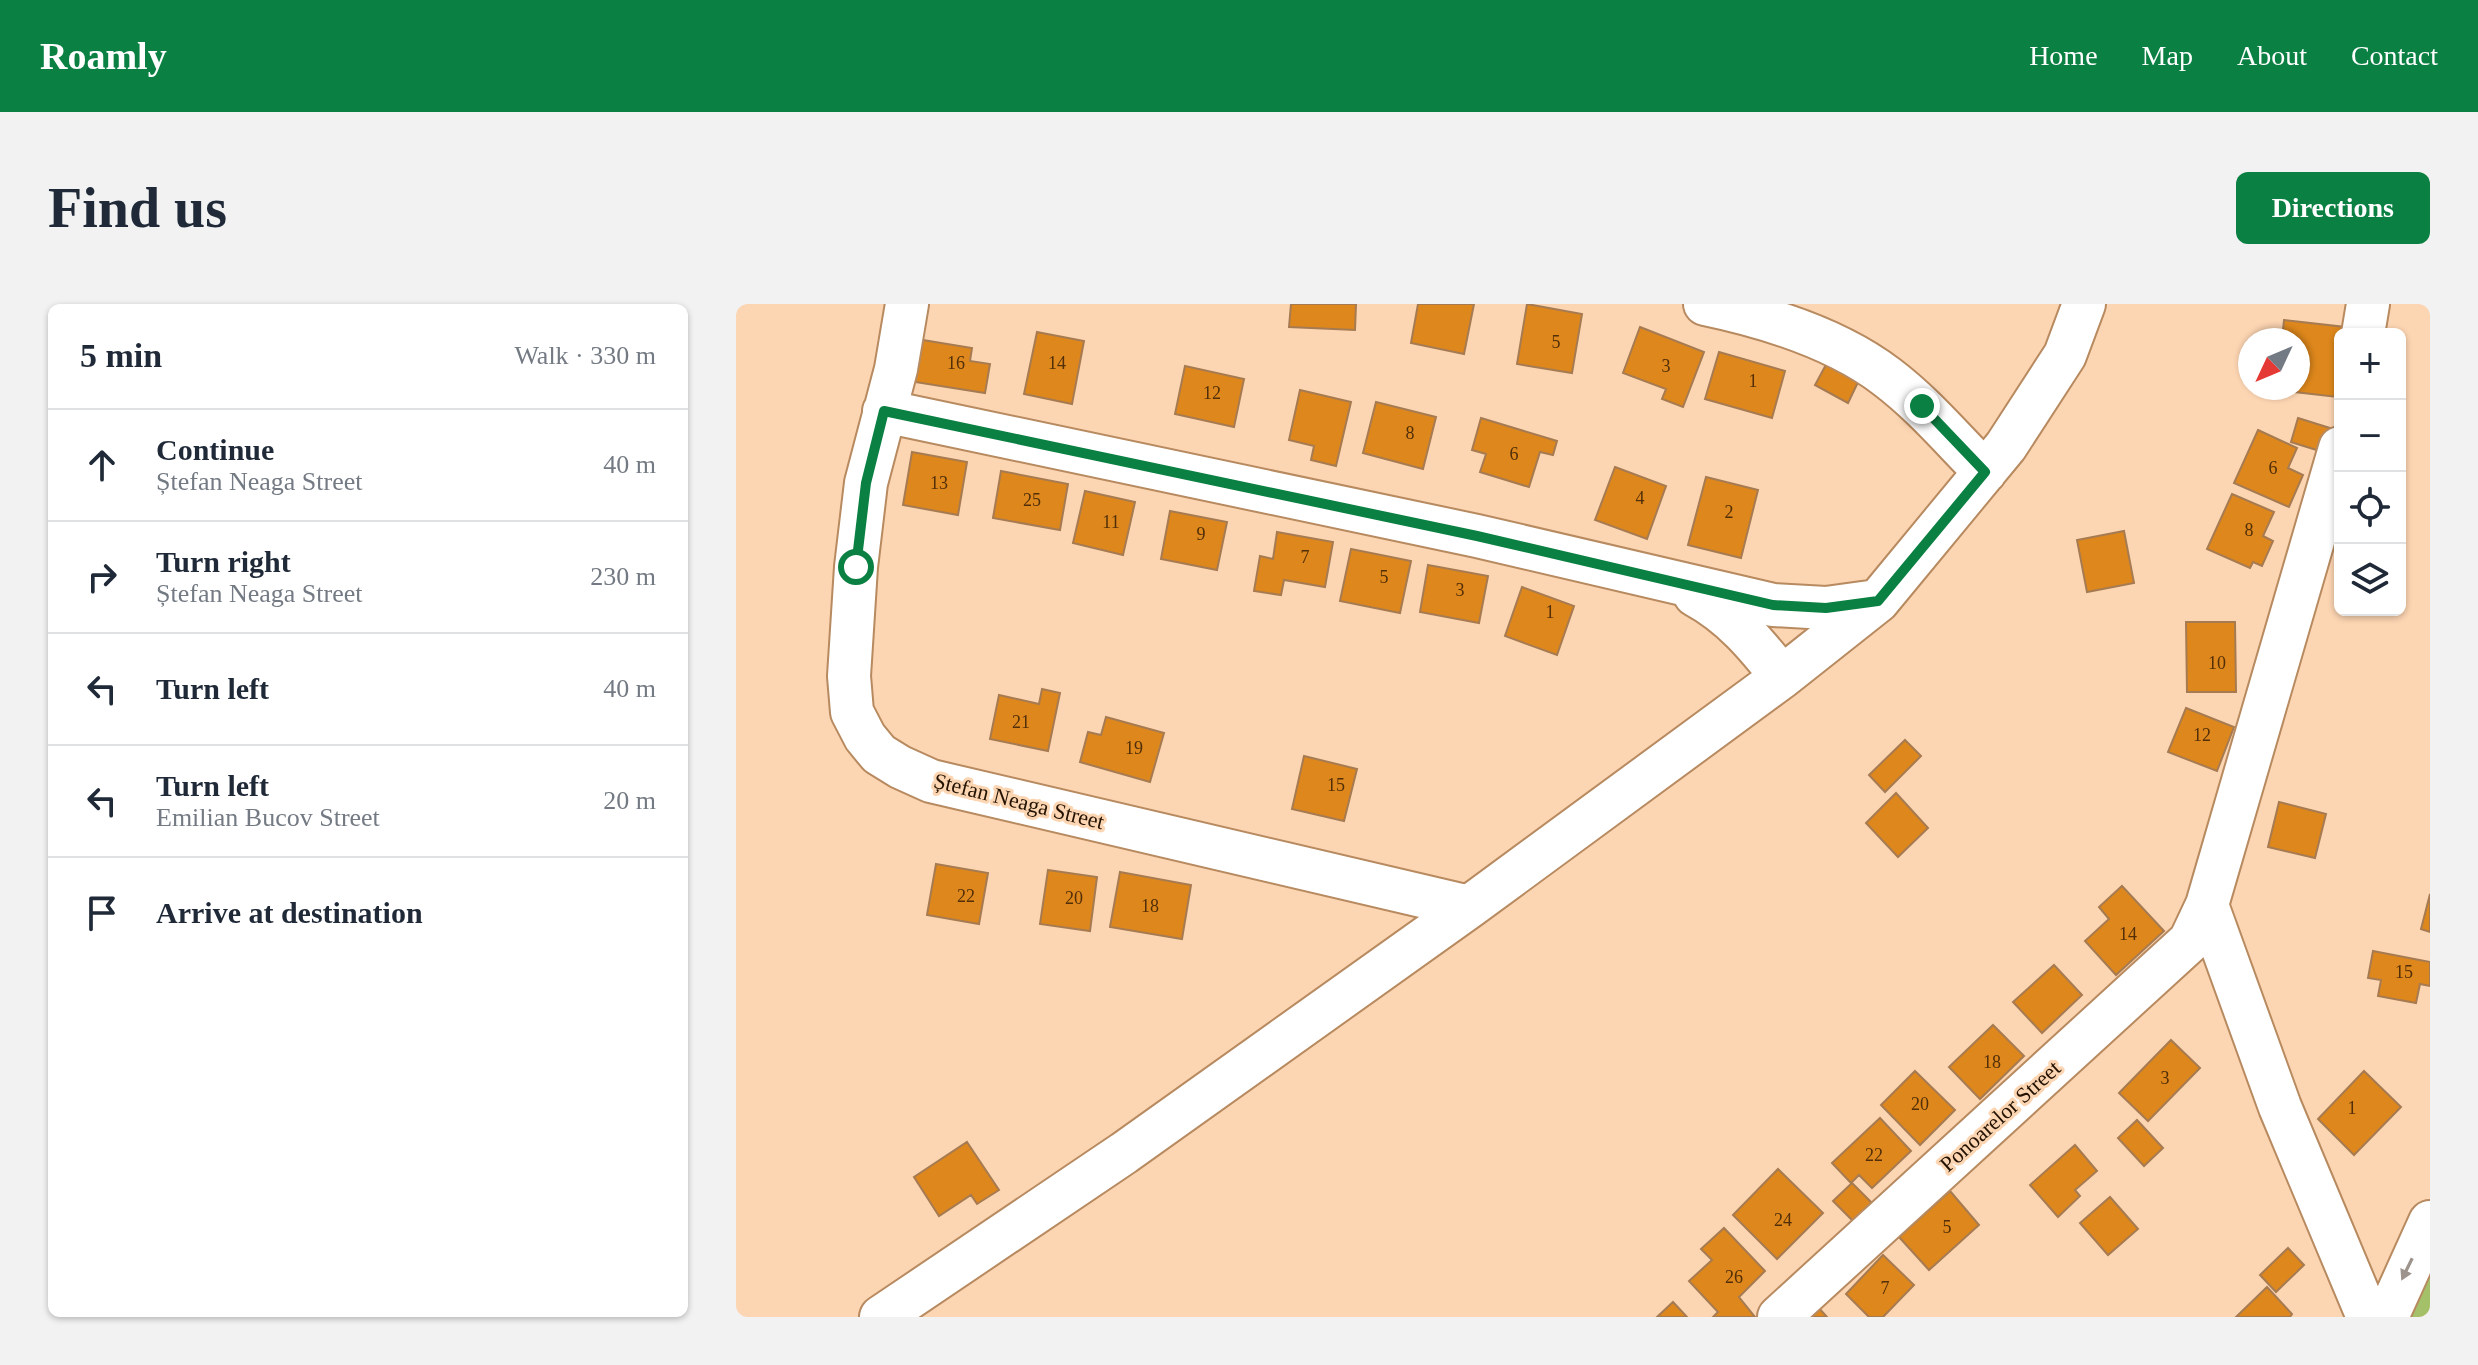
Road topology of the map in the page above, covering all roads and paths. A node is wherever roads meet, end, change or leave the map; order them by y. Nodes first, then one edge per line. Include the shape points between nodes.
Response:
1 (907, 304) edge
2 (1705, 304) edge
3 (2084, 304) edge
4 (2368, 304) edge
5 (2364, 328) edge
6 (884, 411) junction
7 (2334, 469) edge
8 (1985, 472) junction
9 (1665, 579) junction
10 (1878, 601) junction
11 (1782, 677) junction
12 (2207, 905) junction
13 (1469, 907) junction
14 (2430, 1222) edge
15 (881, 1317) edge
16 (1779, 1317) edge
17 (2368, 1317) edge
18 (2387, 1317) edge

1 - 6 street, Ștefan Neaga Street
2 - 8 street via 1843,350 1922,406
3 - 8 street via 2065,355
4 - 5 street
6 - 9 street
6 - 13 street, Ștefan Neaga Street via 866,483 849,676 852,712 879,754 931,781
7 - 12 street, Ponoarelor Street
8 - 10 street
9 - 10 street via 1773,605 1826,608
9 - 11 street via 1727,615
10 - 11 street
11 - 13 street
12 - 16 street, Ponoarelor Street via 2190,941 2175,956
12 - 17 street via 2280,1107
13 - 15 street via 1124,1153
14 -> 18 street

